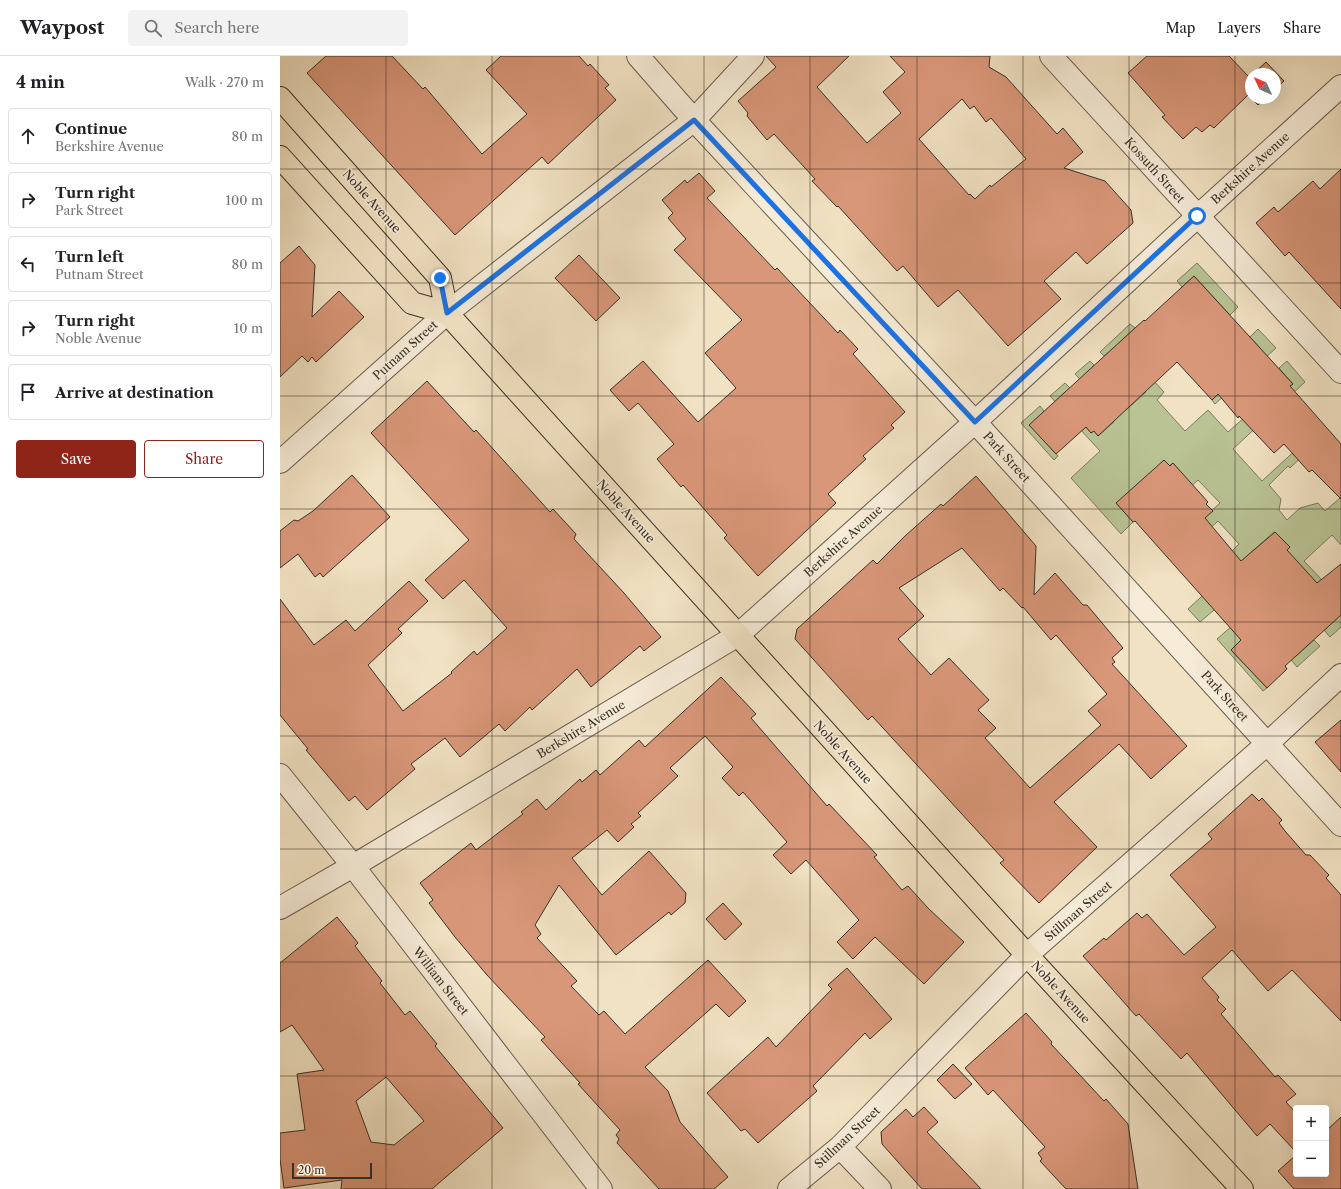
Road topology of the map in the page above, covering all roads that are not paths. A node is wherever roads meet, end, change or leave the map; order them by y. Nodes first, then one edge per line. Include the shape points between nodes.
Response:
1 (638, 56) edge
2 (754, 56) edge
3 (1051, 56) edge
4 (1341, 86) edge
5 (280, 98) edge
6 (694, 120) junction
7 (280, 157) edge
8 (1197, 216) junction
9 (447, 313) junction
10 (1341, 372) edge
11 (975, 422) junction
12 (280, 462) edge
13 (738, 635) junction
14 (1341, 675) edge
15 (1268, 743) junction
16 (280, 775) edge
17 (1341, 825) edge
18 (353, 866) junction
19 (280, 908) edge
20 (1027, 955) junction
21 (840, 1147) junction
22 (601, 1189) edge
23 (789, 1189) edge
24 (880, 1189) edge
25 (1242, 1189) edge

1 - 6 street, Park Street
2 - 6 street, Putnam Street
3 - 8 street, Kossuth Street
4 - 8 street, Berkshire Avenue
5 - 9 main road, Noble Avenue via 440,278
6 - 9 street, Putnam Street
6 - 11 street, Park Street
7 - 9 main road via 412,303
8 - 10 street, Kossuth Street
8 - 11 street, Berkshire Avenue
9 - 12 street, Putnam Street
9 - 13 main road, Noble Avenue
11 - 13 street, Berkshire Avenue
11 - 15 street, Park Street
13 - 18 street, Berkshire Avenue
13 - 20 main road, Noble Avenue
14 - 15 street, Stillman Street
15 - 17 street, Park Street
15 - 20 street, Stillman Street
16 - 18 street, William Street
18 - 19 street, Berkshire Avenue
18 - 22 street, William Street
20 - 21 street, Stillman Street
20 - 25 main road, Noble Avenue
21 - 23 street, Stillman Street
21 - 24 street

